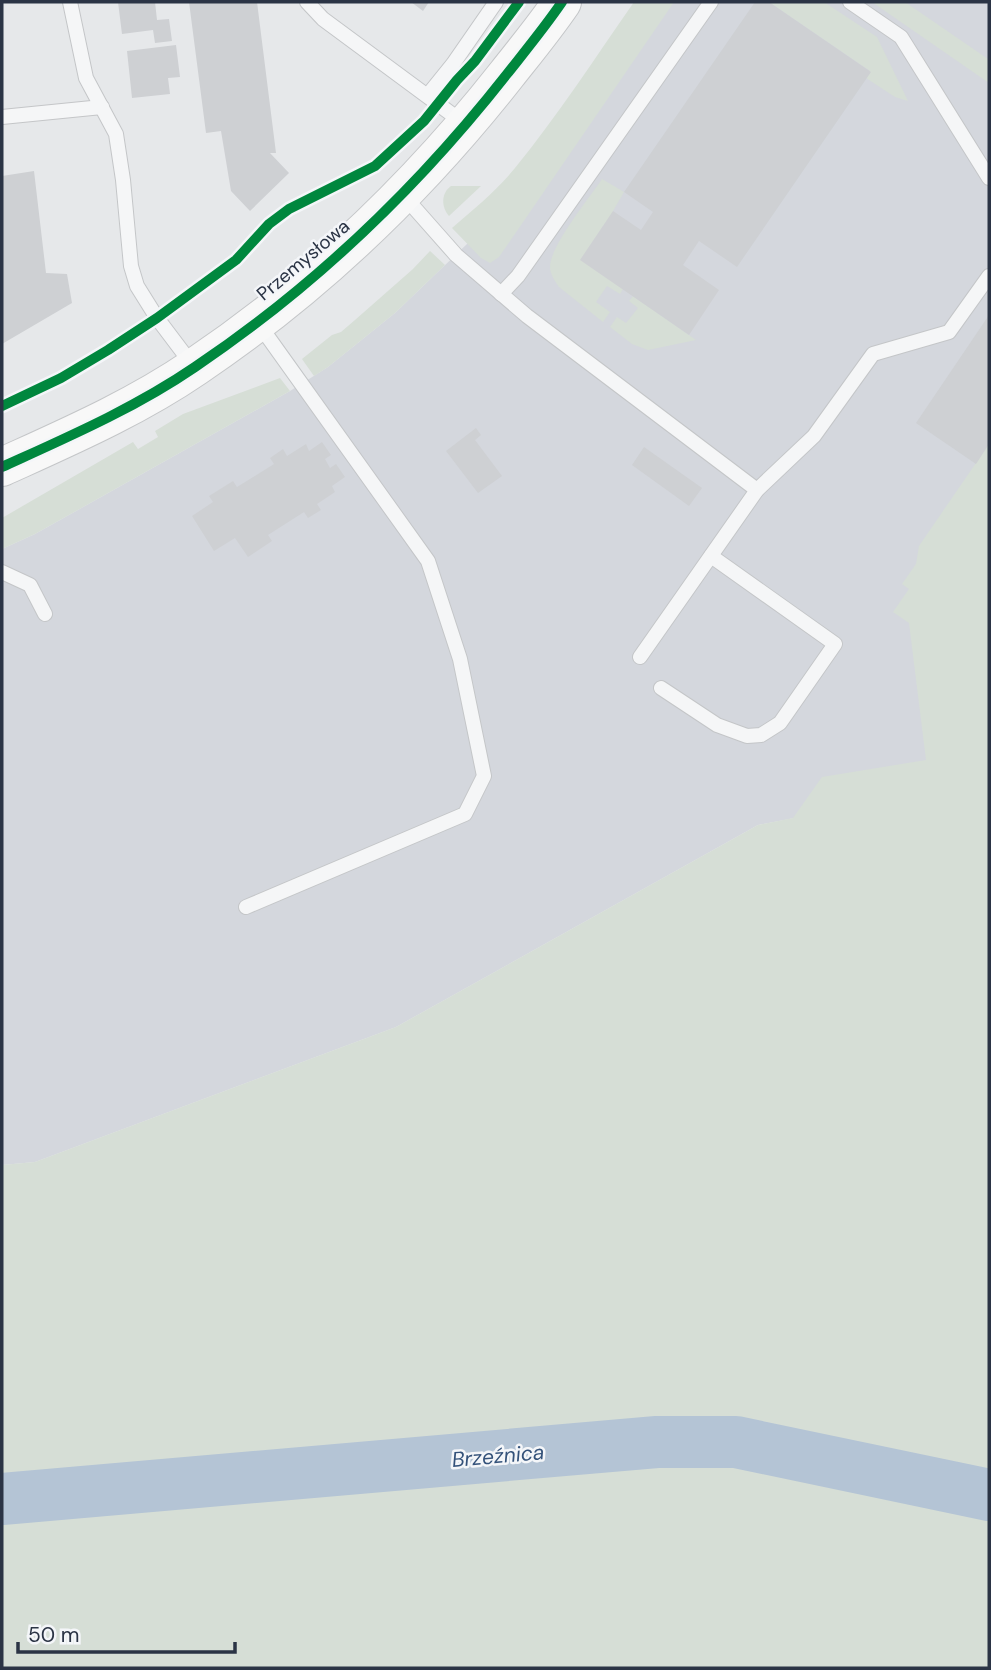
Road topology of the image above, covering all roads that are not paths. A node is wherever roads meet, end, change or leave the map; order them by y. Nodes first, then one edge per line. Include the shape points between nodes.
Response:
1 (70, 2) edge
2 (307, 2) edge
3 (496, 2) edge
4 (562, 2) edge
5 (710, 2) edge
6 (849, 2) edge
7 (428, 95) junction
8 (102, 107) junction
9 (2, 117) edge
10 (466, 124) junction
11 (989, 178) edge
12 (402, 194) junction
13 (989, 276) edge
14 (501, 294) junction
15 (257, 322) junction
16 (194, 368) junction
17 (2, 467) edge
18 (758, 490) junction
19 (711, 556) junction
20 (2, 572) edge
21 (46, 614) dead end
22 (640, 657) dead end
23 (661, 688) dead end
24 (246, 907) dead end

1 - 8 lane via 86,78
2 - 7 lane via 323,19
3 - 7 lane
4 - 10 street, Przemysłowa
5 - 14 lane
6 - 11 lane via 901,37
7 - 10 lane
8 - 9 lane
8 - 16 lane via 116,134 137,286
10 - 12 street, Przemysłowa
12 - 14 lane via 456,255
12 - 15 street, Przemysłowa via 350,245
13 - 18 lane via 949,332 873,354 814,436
14 - 18 lane
15 - 16 street, Przemysłowa
15 - 24 lane via 428,561 460,659 484,776 465,814
16 - 17 street, Przemysłowa via 113,416
18 - 19 lane
19 - 22 lane
19 - 23 lane via 835,644 780,723 761,735 747,736 717,725
20 - 21 lane via 30,585

